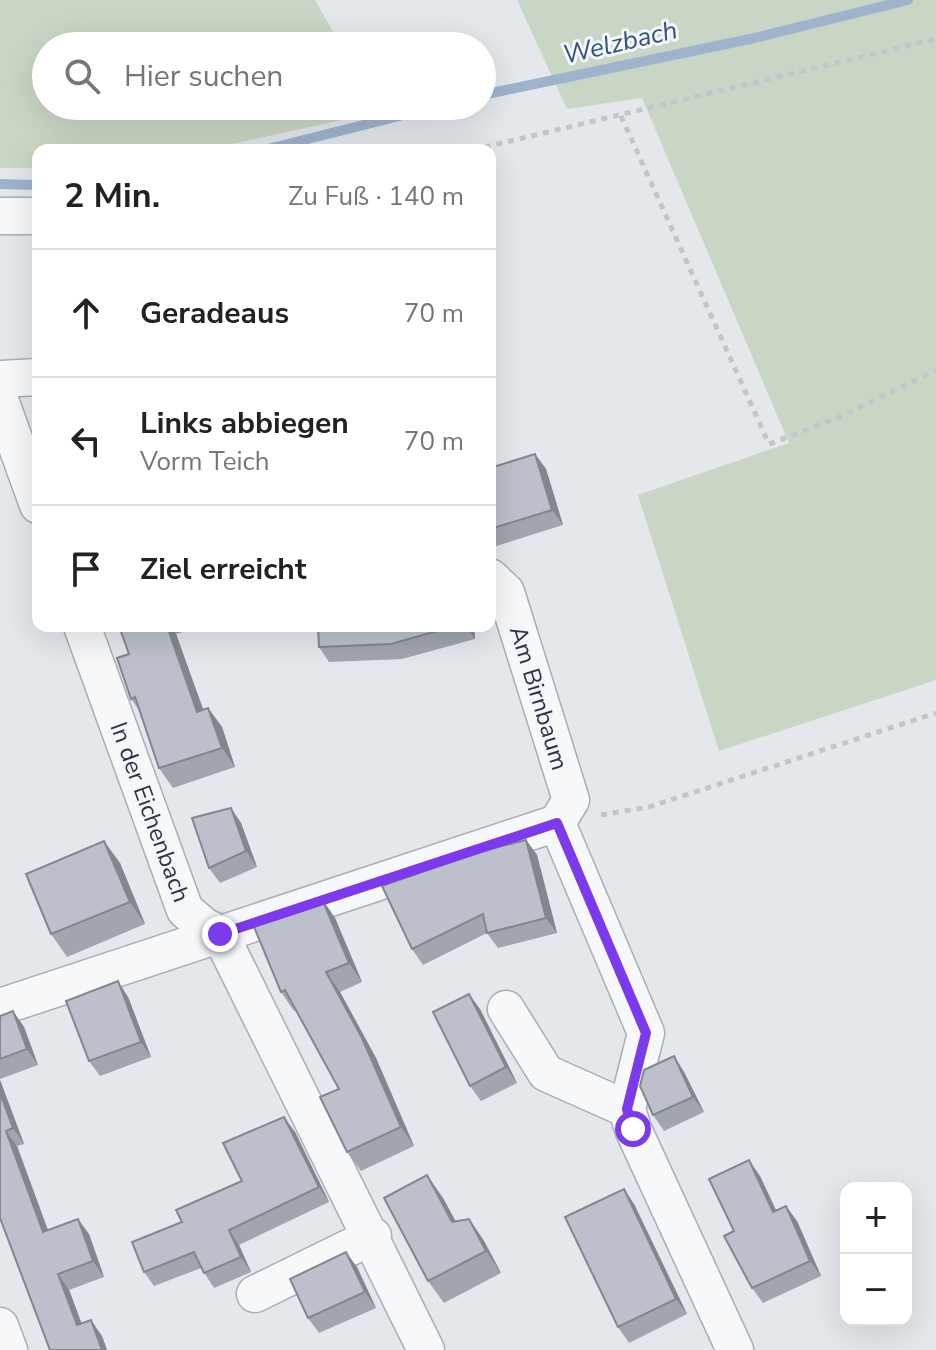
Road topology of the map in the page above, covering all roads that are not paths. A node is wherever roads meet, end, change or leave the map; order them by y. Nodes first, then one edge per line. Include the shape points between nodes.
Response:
1 (0, 216) edge
2 (32, 216) edge
3 (32, 377) edge
4 (0, 379) edge
5 (0, 400) edge
6 (32, 488) edge
7 (496, 583) edge
8 (84, 632) edge
9 (557, 823) junction
10 (220, 934) junction
11 (0, 1007) edge
12 (506, 1009) dead end
13 (627, 1109) junction
14 (373, 1236) junction
15 (255, 1294) dead end
16 (0, 1326) edge
17 (9, 1350) edge
18 (426, 1350) edge
19 (735, 1350) edge

1 - 2 street
3 - 4 street
5 - 6 street
7 - 9 street, Am Birnbaum via 506,592 571,800
8 - 10 street, In der Eichenbach via 185,910
9 - 10 street
9 - 13 street via 646,1033
10 - 11 street
10 - 14 street, In der Eichenbach
12 - 13 street via 546,1073
13 - 19 street
14 - 15 street
14 - 18 street, In der Eichenbach
16 - 17 street

